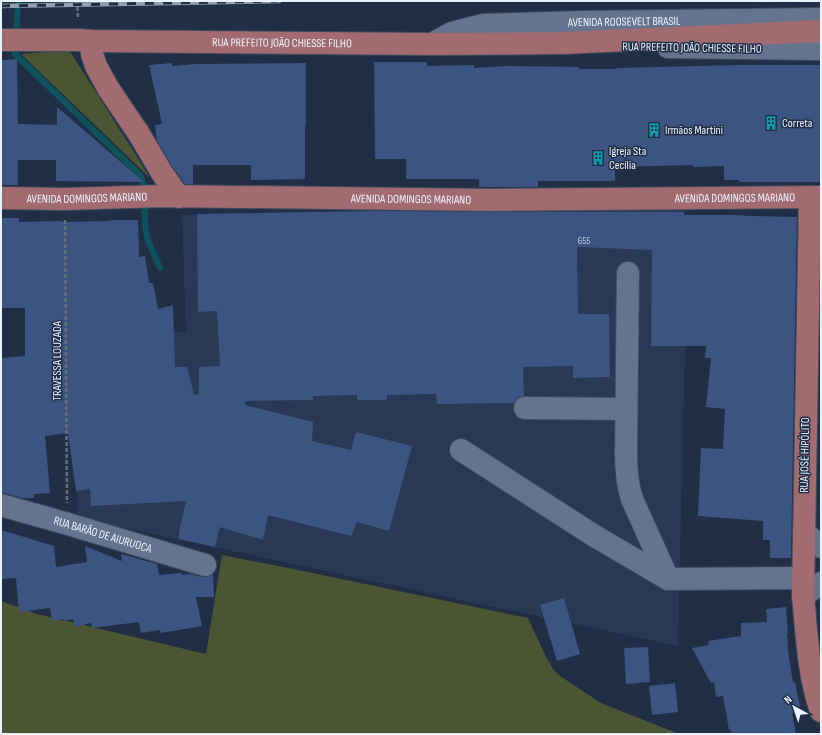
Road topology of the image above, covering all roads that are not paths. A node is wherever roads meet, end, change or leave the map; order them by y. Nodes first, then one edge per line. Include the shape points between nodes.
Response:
1 (821, 19) edge
2 (821, 31) edge
3 (1, 40) edge
4 (92, 41) junction
5 (563, 43) junction
6 (432, 44) junction
7 (821, 49) edge
8 (171, 197) junction
9 (815, 197) edge
10 (1, 198) edge
11 (628, 273) dead end
12 (525, 408) dead end
13 (626, 409) junction
14 (461, 450) dead end
15 (1, 505) edge
16 (804, 532) junction
17 (821, 547) edge
18 (205, 565) dead end
19 (668, 579) junction
20 (809, 586) edge
21 (821, 711) edge

1 - 6 street, AVENIDA ROOSEVELT BRASIL via 483,25 452,32
2 - 5 main road, RUA PREFEITO JOÃO CHIESSE FILHO
3 - 4 main road, RUA PREFEITO JOÃO CHIESSE FILHO
4 - 6 main road, RUA PREFEITO JOÃO CHIESSE FILHO
4 - 8 main road via 92,54 96,66 162,173
5 - 6 main road, RUA PREFEITO JOÃO CHIESSE FILHO
5 - 7 street, RUA PREFEITO JOÃO CHIESSE FILHO via 594,47
8 - 9 main road, AVENIDA DOMINGOS MARIANO via 492,200
8 - 10 main road, AVENIDA DOMINGOS MARIANO
9 - 16 main road, RUA JOSÉ HIPÓLITO
11 - 13 street
12 - 13 street
13 - 19 street via 626,468 629,488
14 - 19 street
15 - 18 street, RUA BARÃO DE AIURUOCA
16 - 17 street
16 - 20 main road, RUA JOSÉ HIPÓLITO
19 - 20 street
20 - 21 main road, RUA JOSÉ HIPÓLITO via 808,650 814,689

